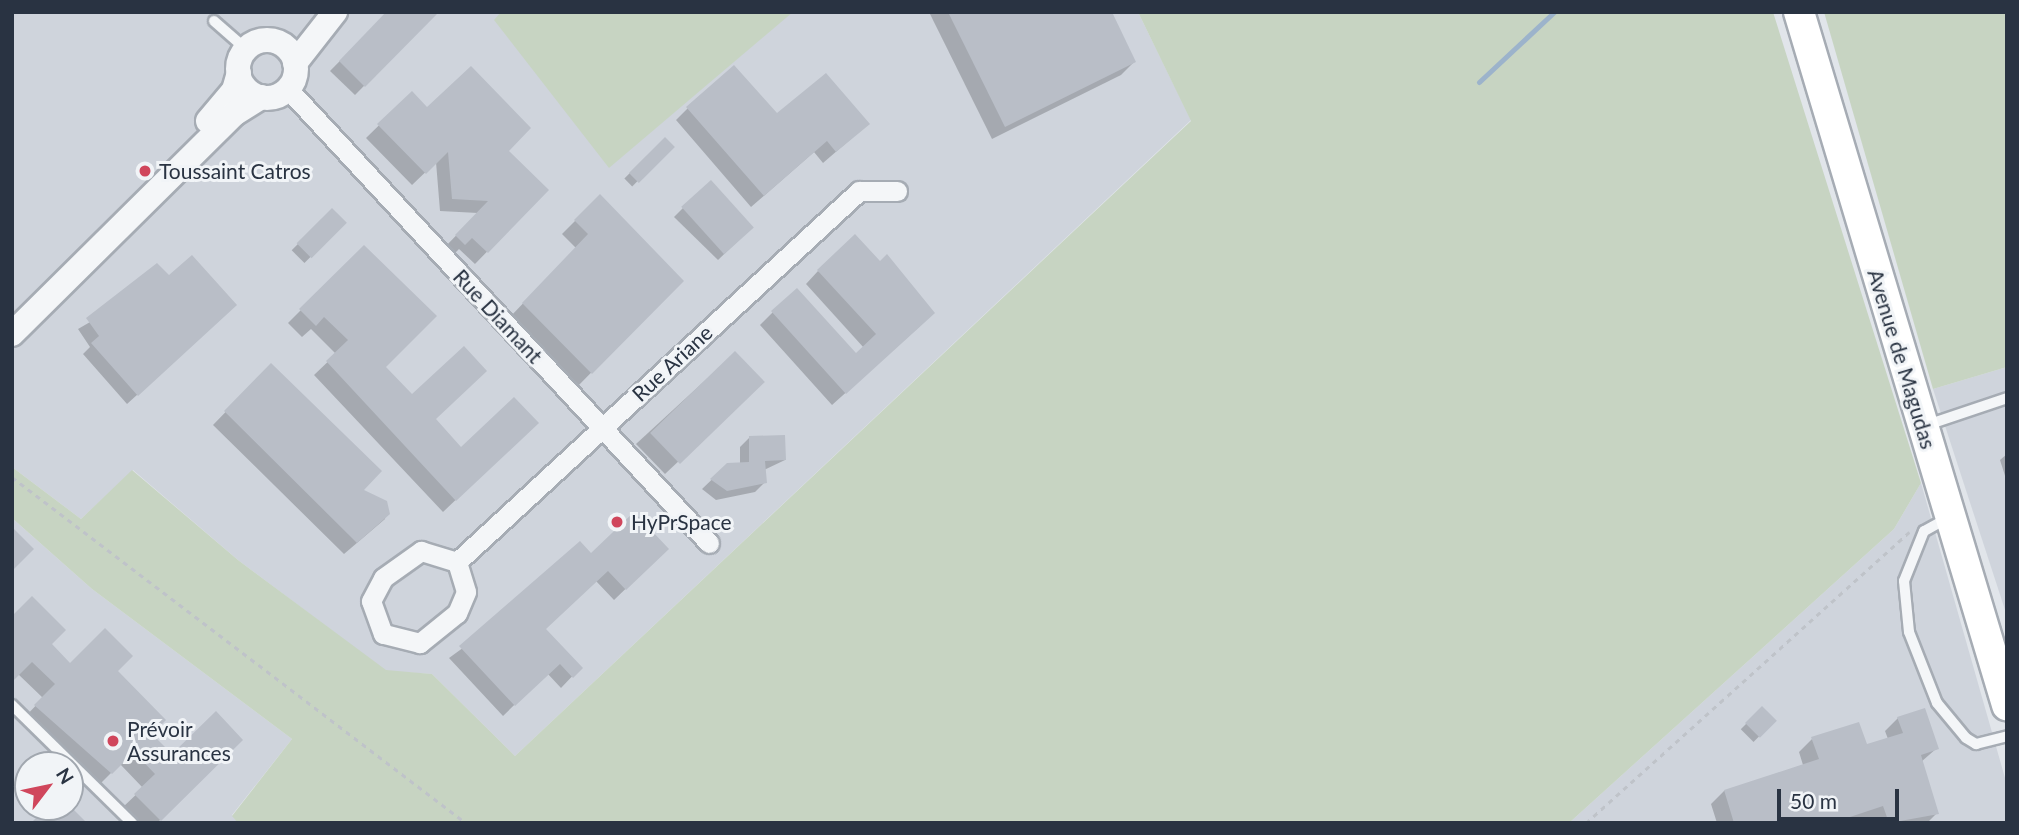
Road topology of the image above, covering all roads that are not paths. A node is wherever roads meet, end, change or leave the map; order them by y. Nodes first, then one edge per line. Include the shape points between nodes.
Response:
1 (314, 12) edge
2 (335, 12) edge
3 (1799, 12) edge
4 (214, 22) dead end
5 (271, 41) junction
6 (246, 49) junction
7 (295, 62) junction
8 (239, 73) junction
9 (288, 89) junction
10 (261, 97) junction
11 (897, 191) dead end
12 (111, 232) junction
13 (12, 334) edge
14 (2007, 398) edge
15 (1923, 427) junction
16 (602, 428) junction
17 (1950, 517) junction
18 (709, 543) dead end
19 (457, 562) junction
20 (12, 705) edge
21 (2007, 705) edge
22 (2007, 736) edge
23 (132, 823) edge

1 - 5 street
2 - 7 street
3 - 15 main road, Avenue de Magudas
4 - 6 lane
5 - 6 street
5 - 7 street via 287,48
6 - 8 street
7 - 9 street
8 - 10 street via 246,89
8 - 12 street via 224,105 136,195
9 - 10 street
9 - 16 street, Rue Diamant
10 - 12 street via 234,114 143,209
11 - 16 street, Rue Ariane via 859,191
12 - 13 street
14 - 15 lane
15 - 17 main road, Avenue de Magudas
16 - 18 street, Rue Diamant
16 - 19 street, Rue Ariane
17 - 21 main road, Avenue de Magudas
17 - 22 lane via 1924,531 1908,569 1902,589 1909,632 1937,704 1966,738 1976,744
19 - 19 street via 467,592 443,627 420,643 383,634 371,601 383,578 421,551
20 - 23 lane

